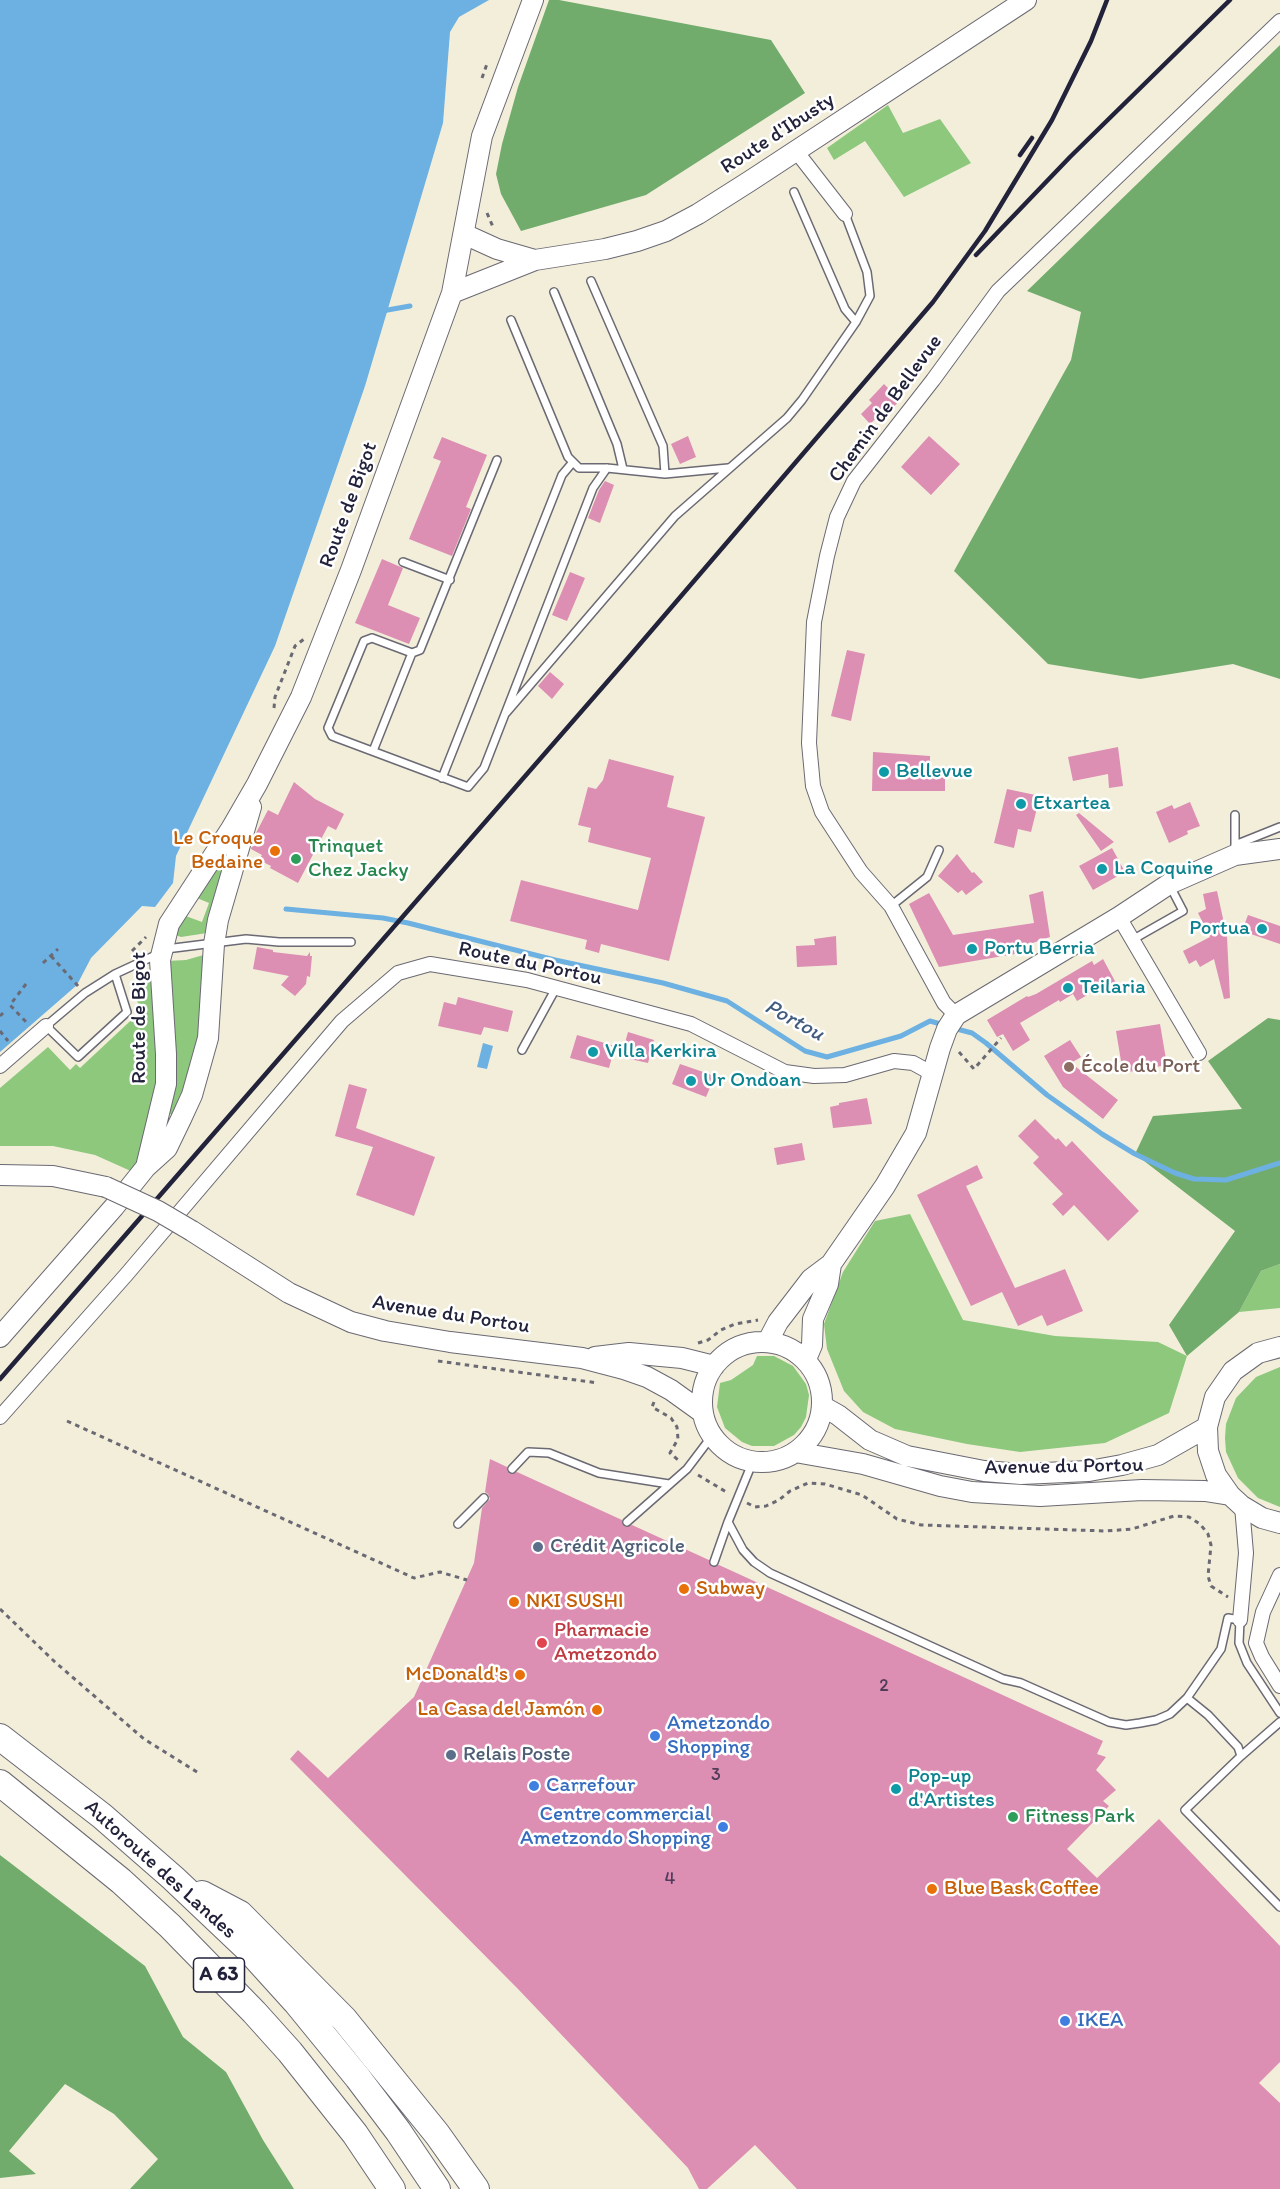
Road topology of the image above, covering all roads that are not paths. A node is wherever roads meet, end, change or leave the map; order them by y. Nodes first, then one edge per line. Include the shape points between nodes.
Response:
1 (533, 0) edge
2 (1026, 0) edge
3 (1280, 21) edge
4 (796, 151) junction
5 (794, 192) dead end
6 (845, 214) joint
7 (464, 234) junction
8 (535, 261) junction
9 (591, 281) dead end
10 (554, 292) dead end
11 (452, 293) junction
12 (511, 320) dead end
13 (856, 322) junction
14 (497, 460) dead end
15 (573, 462) junction
16 (607, 468) junction
17 (728, 468) junction
18 (623, 470) junction
19 (665, 474) junction
20 (403, 562) dead end
21 (450, 580) junction
22 (412, 653) junction
23 (502, 717) junction
24 (373, 751) junction
25 (442, 778) junction
26 (257, 784) junction
27 (1235, 815) dead end
28 (1280, 826) edge
29 (1280, 849) edge
30 (939, 850) dead end
31 (1235, 850) junction
32 (1169, 884) junction
33 (891, 906) junction
34 (1119, 917) junction
35 (1132, 940) junction
36 (351, 942) dead end
37 (214, 944) junction
38 (162, 950) junction
39 (115, 974) junction
40 (556, 988) junction
41 (956, 1015) junction
42 (46, 1026) junction
43 (522, 1050) dead end
44 (1199, 1053) dead end
45 (0, 1066) edge
46 (933, 1074) junction
47 (146, 1167) junction
48 (0, 1175) edge
49 (831, 1264) junction
50 (0, 1337) edge
51 (768, 1341) junction
52 (1280, 1347) edge
53 (582, 1358) junction
54 (806, 1359) junction
55 (714, 1366) junction
56 (822, 1406) junction
57 (703, 1413) junction
58 (0, 1417) edge
59 (1207, 1427) junction
60 (712, 1436) junction
61 (795, 1452) junction
62 (753, 1461) junction
63 (512, 1470) dead end
64 (669, 1484) junction
65 (484, 1498) dead end
66 (1236, 1501) junction
67 (627, 1522) dead end
68 (728, 1522) junction
69 (1280, 1523) edge
70 (458, 1524) dead end
71 (714, 1562) dead end
72 (1280, 1575) edge
73 (1240, 1620) junction
74 (1280, 1686) edge
75 (1187, 1698) junction
76 (1280, 1713) edge
77 (1280, 1722) edge
78 (0, 1737) edge
79 (1240, 1756) junction
80 (0, 1783) edge
81 (173, 1878) junction
82 (1280, 1907) edge
83 (392, 2189) edge
84 (437, 2189) edge
85 (476, 2189) edge

1 - 7 main road, Route de Bigot via 482,136
2 - 4 main road, Route d'Ibusty
3 - 33 street, Chemin de Bellevue via 998,291 854,481 837,517 814,622 809,743 813,786 822,812 861,872
4 - 6 street
4 - 8 main road, Route d'Ibusty via 666,231 605,249
5 - 13 lane via 845,309
6 - 13 lane via 867,272 870,296
7 - 8 main road
7 - 11 main road, Route de Bigot
8 - 11 main road, Route d'Ibusty
9 - 19 lane via 663,446
10 - 18 lane via 617,444
11 - 26 main road, Route de Bigot via 301,697
12 - 15 lane
13 - 17 lane via 787,418
14 - 21 lane
15 - 16 lane via 579,468
15 - 25 lane via 562,475
16 - 18 lane
16 - 23 lane via 593,488
17 - 19 lane
17 - 23 lane via 675,516
18 - 19 lane
20 - 21 lane
21 - 22 lane via 420,650
22 - 24 lane
22 - 24 lane via 372,638 364,640 328,728 332,736
23 - 25 lane via 484,768 468,787
24 - 25 lane
26 - 37 main road, Route de Bigot
26 - 38 main road, Route de Bigot via 169,924
27 - 31 lane
28 - 31 lane
29 - 31 main road
30 - 33 lane via 927,877
31 - 32 main road
32 - 34 main road
32 - 35 lane via 1183,911
33 - 41 street, Chemin de Bellevue via 945,1003
34 - 35 street
34 - 41 main road
35 - 44 street
36 - 37 lane via 246,939
37 - 38 lane
37 - 47 main road, Route de Bigot via 210,1018 202,1063 167,1148
38 - 39 lane
38 - 47 main road, Route de Bigot via 166,1084
39 - 42 lane
39 - 42 lane via 127,1012 78,1057
40 - 43 lane
40 - 46 street, Route du Portou via 691,1024 785,1072 845,1075 894,1061 913,1063
40 - 58 street, Route du Portou via 430,964 398,973 342,1021
41 - 46 main road via 950,1043
42 - 45 street
46 - 49 main road via 916,1133
47 - 50 main road, Route de Bigot
48 - 53 main road, Avenue du Portou, bridge via 53,1176 106,1187 192,1231 289,1293 351,1322 450,1342
49 - 51 main road via 812,1279
49 - 54 main road via 828,1284 813,1319 812,1345
51 - 54 main road via 782,1344
51 - 55 main road via 738,1346
52 - 59 main road via 1258,1353 1233,1371 1215,1397
53 - 55 main road, Avenue du Portou via 629,1353 682,1358
53 - 57 main road, Avenue du Portou via 647,1377
54 - 56 main road via 816,1373
55 - 57 main road via 702,1397
56 - 59 main road, Avenue du Portou via 870,1440 908,1456 1021,1474 1089,1472 1122,1465 1158,1455
56 - 61 main road via 814,1432
57 - 60 main road
59 - 66 main road via 1208,1451 1216,1475
60 - 62 main road via 737,1457
60 - 64 lane via 687,1469
61 - 62 main road via 775,1460
61 - 66 main road, Avenue du Portou via 863,1464 972,1492 1040,1496 1205,1491
62 - 68 lane
63 - 64 lane via 528,1452 549,1453 599,1473
64 - 67 lane
65 - 70 lane
66 - 69 main road via 1262,1518
66 - 73 street via 1246,1553
68 - 71 lane
68 - 75 lane via 743,1550 770,1573 1003,1679 1021,1683 1108,1722 1126,1725 1156,1720 1170,1714
72 - 74 street via 1263,1612 1256,1643
73 - 75 lane via 1228,1618 1221,1649
73 - 76 lane via 1239,1643 1247,1663
75 - 79 lane via 1238,1747
77 - 79 lane
78 - 81 highway, Autoroute des Landes / A 63 via 102,1816
79 - 82 lane via 1185,1810
80 - 83 highway, Autoroute des Landes / A 63 via 121,1881 255,2012 347,2125
81 - 84 highway, Autoroute des Landes / A 63 via 248,1949 296,2002 365,2086
81 - 85 highway via 240,1914 344,2019

